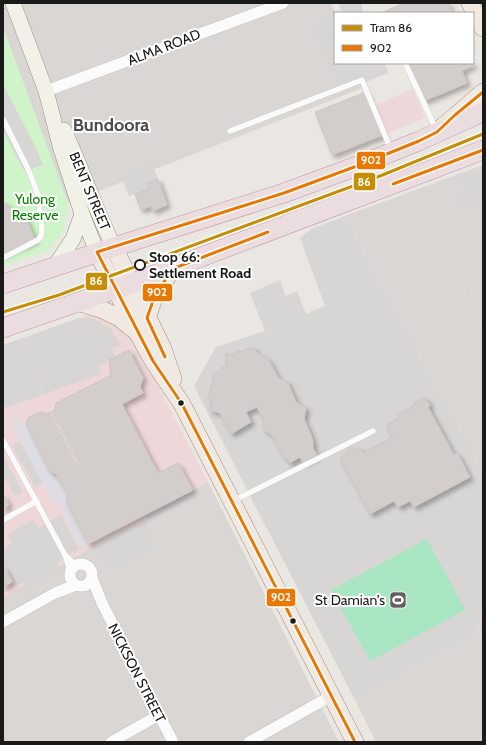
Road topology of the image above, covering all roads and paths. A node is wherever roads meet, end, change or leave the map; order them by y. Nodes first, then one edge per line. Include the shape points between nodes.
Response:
1 (13, 3) edge
2 (283, 3) edge
3 (470, 3) edge
4 (483, 28) edge
5 (405, 64) edge
6 (46, 92) junction
7 (483, 92) edge
8 (483, 112) edge
9 (3, 119) edge
10 (230, 130) dead end
11 (437, 132) junction
12 (483, 150) edge
13 (391, 152) junction
14 (405, 180) junction
15 (82, 214) junction
16 (106, 249) junction
17 (3, 258) edge
18 (55, 266) junction
19 (172, 269) junction
20 (3, 284) edge
21 (123, 286) junction
22 (77, 302) junction
23 (147, 318) junction
24 (3, 328) edge
25 (483, 329) edge
26 (137, 332) junction
27 (39, 380) dead end
28 (179, 398) junction
29 (373, 431) dead end
30 (3, 440) edge
31 (77, 463) dead end
32 (37, 501) junction
33 (231, 502) junction
34 (3, 520) edge
35 (65, 554) junction
36 (78, 577) junction
37 (483, 605) edge
38 (3, 622) edge
39 (480, 634) dead end
40 (331, 696) junction
41 (159, 716) junction
42 (111, 742) edge
43 (173, 742) edge
44 (249, 742) edge
45 (354, 742) edge

1 - 6 main road, BENT STREET
2 - 6 street, ALMA ROAD
3 - 4 main road
5 - 11 lane
6 - 15 main road, BENT STREET
6 - 16 main road, BENT STREET via 78,160 104,227
7 - 11 main road
8 - 11 highway
9 - 17 lane via 35,183 42,229 38,240
10 - 13 lane via 362,80
11 - 13 highway
12 - 14 highway
13 - 16 highway via 284,193
14 - 19 highway
14 - 25 path
15 - 16 main road, BENT STREET
15 - 18 main road via 73,239
16 - 18 highway
16 - 21 main road
18 - 20 highway
19 - 21 highway
19 - 23 main road via 154,298
21 - 22 highway
21 - 23 main road
21 - 26 main road
22 - 24 highway
22 - 26 main road via 118,317
23 - 28 main road via 162,349
26 - 28 main road via 153,361
27 - 31 path via 51,412
28 - 33 main road
29 - 33 lane
30 - 32 lane, NICKSON STREET
32 - 34 lane
32 - 35 lane, NICKSON STREET
33 - 40 main road
35 - 36 lane, NICKSON STREET
35 - 36 lane, NICKSON STREET
36 - 38 street
36 - 41 street, NICKSON STREET via 102,603
37 - 39 path via 478,628
40 - 44 street
40 - 45 main road
41 - 42 street
41 - 43 street, NICKSON STREET

